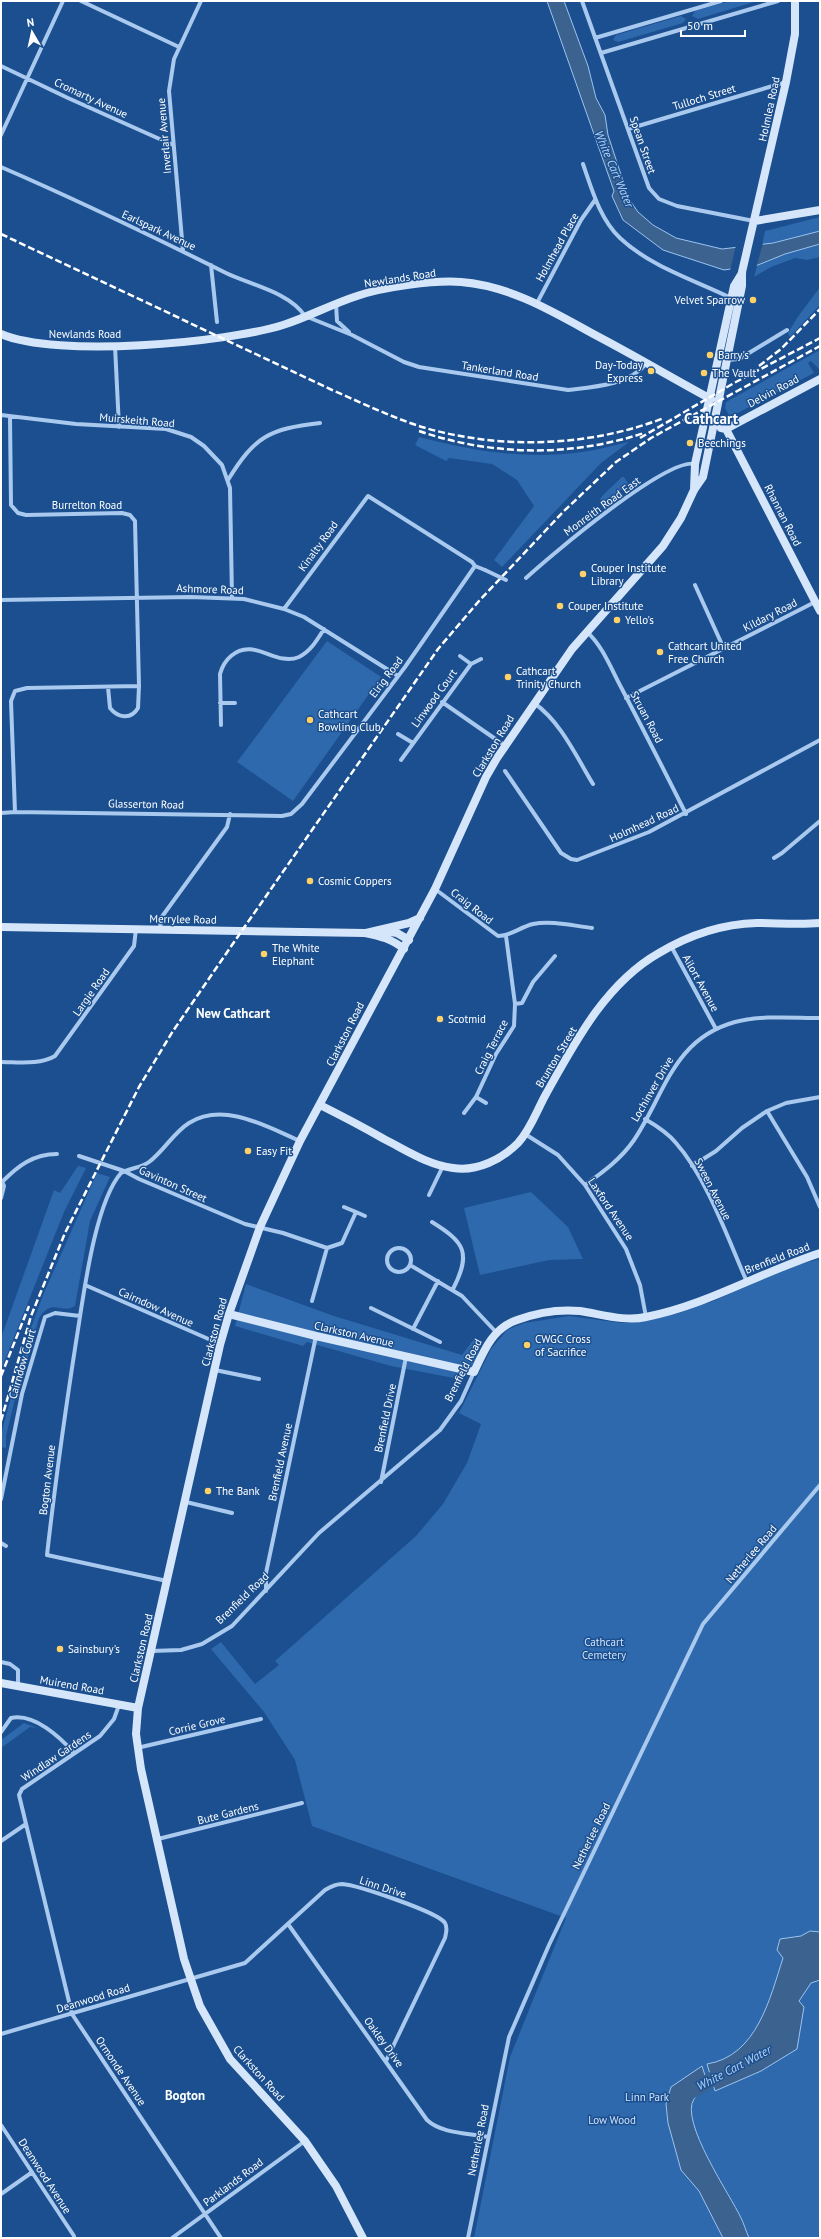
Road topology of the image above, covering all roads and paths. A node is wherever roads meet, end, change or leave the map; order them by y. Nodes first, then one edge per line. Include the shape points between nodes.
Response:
1 (62, 1) edge
2 (81, 1) edge
3 (201, 1) edge
4 (582, 1) edge
5 (720, 1) edge
6 (778, 1) edge
7 (795, 1) edge
8 (595, 38) junction
9 (179, 47) junction
10 (601, 53) junction
11 (1, 66) edge
12 (27, 78) junction
13 (786, 82) junction
14 (628, 129) junction
15 (1, 135) edge
16 (173, 145) junction
17 (583, 164) dead end
18 (1, 167) edge
19 (596, 200) junction
20 (820, 210) edge
21 (755, 221) junction
22 (183, 251) junction
23 (211, 265) junction
24 (738, 286) junction
25 (732, 298) junction
26 (537, 303) junction
27 (336, 304) junction
28 (305, 316) junction
29 (218, 322) dead end
30 (786, 330) dead end
31 (1, 334) edge
32 (352, 335) junction
33 (115, 345) junction
34 (727, 360) junction
35 (646, 364) junction
36 (820, 379) edge
37 (711, 399) junction
38 (1, 415) edge
39 (10, 417) junction
40 (320, 423) dead end
41 (713, 426) junction
42 (119, 427) junction
43 (726, 429) junction
44 (696, 464) junction
45 (228, 480) junction
46 (694, 490) junction
47 (475, 566) junction
48 (526, 578) dead end
49 (506, 580) dead end
50 (695, 585) dead end
51 (232, 597) junction
52 (137, 598) junction
53 (1, 600) edge
54 (815, 602) junction
55 (284, 609) junction
56 (820, 611) edge
57 (324, 629) junction
58 (587, 632) junction
59 (724, 649) junction
60 (460, 656) dead end
61 (481, 659) dead end
62 (471, 664) junction
63 (398, 676) junction
64 (139, 686) junction
65 (108, 687) junction
66 (626, 698) junction
67 (442, 702) junction
68 (534, 702) junction
69 (220, 703) junction
70 (235, 703) dead end
71 (221, 725) dead end
72 (398, 734) dead end
73 (820, 740) edge
74 (413, 743) junction
75 (504, 745) junction
76 (401, 760) dead end
77 (505, 771) dead end
78 (593, 784) dead end
79 (15, 812) junction
80 (1, 813) edge
81 (230, 814) junction
82 (291, 814) joint
83 (686, 814) junction
84 (820, 821) edge
85 (774, 858) dead end
86 (435, 889) junction
87 (420, 918) junction
88 (820, 923) edge
89 (1, 927) edge
90 (592, 928) dead end
91 (136, 929) junction
92 (160, 930) junction
93 (375, 930) junction
94 (365, 933) junction
95 (506, 936) junction
96 (409, 940) junction
97 (671, 946) junction
98 (404, 949) junction
99 (555, 956) dead end
100 (515, 1004) junction
101 (820, 1018) edge
102 (716, 1029) junction
103 (1, 1062) edge
104 (476, 1097) junction
105 (820, 1097) edge
106 (486, 1103) dead end
107 (320, 1105) junction
108 (767, 1111) junction
109 (464, 1113) dead end
110 (645, 1119) junction
111 (525, 1134) junction
112 (300, 1141) junction
113 (57, 1154) dead end
114 (79, 1156) dead end
115 (443, 1166) junction
116 (692, 1166) junction
117 (124, 1171) junction
118 (1, 1182) edge
119 (585, 1185) junction
120 (429, 1195) dead end
121 (1, 1198) edge
122 (344, 1207) dead end
123 (820, 1207) edge
124 (356, 1212) junction
125 (365, 1216) dead end
126 (432, 1222) dead end
127 (260, 1227) junction
128 (327, 1248) junction
129 (820, 1253) edge
130 (410, 1265) junction
131 (438, 1281) junction
132 (747, 1282) junction
133 (84, 1285) junction
134 (453, 1288) junction
135 (312, 1301) dead end
136 (371, 1308) dead end
137 (229, 1314) junction
138 (80, 1316) junction
139 (646, 1317) junction
140 (413, 1329) junction
141 (496, 1332) junction
142 (316, 1336) junction
143 (440, 1342) dead end
144 (220, 1344) junction
145 (406, 1357) junction
146 (215, 1370) junction
147 (474, 1372) junction
148 (259, 1379) dead end
149 (381, 1482) junction
150 (820, 1485) edge
151 (1, 1499) edge
152 (186, 1502) junction
153 (232, 1513) dead end
154 (1, 1543) edge
155 (6, 1546) dead end
156 (168, 1581) junction
157 (266, 1591) junction
158 (151, 1651) junction
159 (1, 1662) edge
160 (1, 1683) edge
161 (18, 1686) junction
162 (120, 1705) junction
163 (138, 1708) junction
164 (261, 1719) dead end
165 (1, 1732) edge
166 (137, 1748) junction
167 (74, 1753) junction
168 (302, 1803) dead end
169 (26, 1824) junction
170 (158, 1839) junction
171 (1, 1841) edge
172 (44, 1897) joint
173 (288, 1924) junction
174 (190, 1979) junction
175 (72, 2014) junction
176 (1, 2034) edge
177 (386, 2061) junction
178 (1, 2125) edge
179 (488, 2137) junction
180 (305, 2141) junction
181 (31, 2173) junction
182 (1, 2194) edge
183 (205, 2214) junction
184 (74, 2236) dead end
185 (172, 2238) edge
186 (221, 2238) edge
187 (363, 2238) edge
188 (468, 2238) edge

1 - 12 street
2 - 9 street
3 - 9 street, Inverlair Avenue
4 - 8 street, Spean Street
5 - 8 street
6 - 10 street
7 - 13 main road, Holmlea Road via 795,34
8 - 10 street, Spean Street
9 - 16 street, Inverlair Avenue via 168,91
10 - 14 street, Spean Street
11 - 12 street, Cromarty Avenue
12 - 15 street
12 - 16 street, Cromarty Avenue
13 - 14 street, Tulloch Street
13 - 21 main road, Holmlea Road
14 - 21 street, Spean Street via 642,173 649,188 659,199 677,206
16 - 22 street, Inverlair Avenue
17 - 19 street
18 - 22 street, Earlspark Avenue
19 - 25 street via 620,238 656,264
19 - 26 street, Holmhead Place via 582,220
20 - 21 main road
21 - 24 main road, Holmlea Road
22 - 23 street, Earlspark Avenue
23 - 28 street, Earlspark Avenue via 283,298 297,306
23 - 29 street
24 - 25 main road, Clarkston Road
24 - 34 main road, Clarkston Road
25 - 37 main road, Clarkston Road
26 - 27 main road, Newlands Road via 497,289 453,282 374,291
26 - 35 main road, Newlands Road
27 - 28 main road, Newlands Road
27 - 32 street, Tankerland Road via 337,321
28 - 32 street, Tankerland Road
28 - 33 main road, Newlands Road via 274,327 235,334
30 - 34 street via 739,359
31 - 33 main road, Newlands Road via 39,344
32 - 35 street, Tankerland Road via 419,367 568,390 591,388 619,381 639,373
33 - 42 street
34 - 41 main road, Clarkston Road
35 - 37 main road, Newlands Road
36 - 43 main road, Delvin Road
37 - 41 main road, Clarkston Road
37 - 44 main road, Clarkston Road
38 - 39 street, Muirskeith Road
39 - 42 street, Muirskeith Road
39 - 52 street, Burrelton Road via 11,505 14,510 26,515 130,515 136,526
40 - 45 street via 291,426 270,433 249,449
41 - 43 main road
41 - 46 main road, Clarkston Road via 703,477
42 - 45 street, Muirskeith Road via 166,430 191,437 222,465
43 - 54 main road, Rhannan Road
44 - 46 main road, Clarkston Road
44 - 48 street, Monreith Road East via 680,466 639,490 568,542
45 - 51 street, Muirskeith Road
46 - 58 main road, Clarkston Road via 681,518 663,546
47 - 49 street, bridge
47 - 55 street, Kinalty Road via 368,496
47 - 63 street, Elrig Road
50 - 59 street
51 - 52 street, Ashmore Road
51 - 55 street, Ashmore Road
52 - 53 street, Ashmore Road
52 - 64 street, Burrelton Road
54 - 56 main road, Rhannan Road
54 - 59 street, Kildary Road
55 - 57 street, Ashmore Road
57 - 63 street, Ashmore Road
57 - 69 street via 308,651 294,658 277,658 252,648 234,653 222,668
58 - 66 street, Struan Road via 595,639
58 - 68 main road, Clarkston Road
59 - 66 street, Kildary Road
60 - 62 street, Linwood Court
61 - 62 street, Linwood Court
62 - 67 street, Linwood Court
63 - 82 street, Elrig Road via 302,804
64 - 65 street
64 - 65 street, Burrelton Road via 138,708 133,715 123,716 110,708
65 - 79 street via 27,688 14,693 11,701
66 - 83 street, Struan Road
67 - 74 street, Linwood Court
67 - 75 street
68 - 75 main road, Clarkston Road
68 - 78 street via 545,710 558,726
69 - 70 street
69 - 71 street
72 - 74 street, Linwood Court
73 - 83 street, Holmhead Road
74 - 76 street, Linwood Court
75 - 86 main road, Clarkston Road via 486,777
77 - 83 street, Holmhead Road via 561,853 572,859 585,859 635,839
79 - 80 street, Glasserton Road
79 - 81 street, Glasserton Road
81 - 82 street, Glasserton Road
81 - 92 street via 227,826 161,918
84 - 85 street
86 - 87 main road, Clarkston Road
86 - 95 street, Craig Road via 489,931 498,936
87 - 93 main road, Merrylee Road
87 - 96 main road, Clarkston Road
88 - 97 main road, Brunton Street via 742,924 704,932
89 - 91 main road, Merrylee Road
90 - 95 street via 542,923 532,924
91 - 92 main road, Merrylee Road
91 - 103 street, Largie Road via 134,946 60,1050 50,1059 35,1062
92 - 94 main road, Merrylee Road
93 - 94 main road, Merrylee Road
93 - 96 main road, Merrylee Road via 397,933
94 - 98 main road, Merrylee Road via 385,937
95 - 100 street, Craig Terrace
96 - 98 main road, Clarkston Road
97 - 102 street, Ailort Avenue
97 - 111 main road, Brunton Street via 632,972 601,1006 570,1053
98 - 107 main road, Clarkston Road
99 - 100 street via 533,982 522,1003
100 - 104 street, Craig Terrace via 514,1026 496,1054
101 - 102 street, Lochinver Drive via 751,1019
102 - 110 street, Lochinver Drive via 682,1055
104 - 106 street
104 - 109 street, Craig Terrace
105 - 108 street via 786,1103
107 - 112 main road, Clarkston Road
107 - 115 main road, Brunton Street via 410,1152
108 - 116 street via 742,1128 716,1151
108 - 123 street via 807,1176
110 - 116 street, Sween Avenue via 671,1138
110 - 119 street, Lochinver Drive via 625,1151
111 - 115 main road, Brunton Street via 502,1156 484,1165 461,1168
111 - 119 street, Laxford Avenue via 558,1155
112 - 117 street via 245,1118 216,1115 190,1123 174,1135 150,1161
112 - 127 main road, Clarkston Road
113 - 118 street via 25,1161
114 - 117 street, Gavinton Street
115 - 120 street
116 - 132 street, Sween Avenue
117 - 127 street, Gavinton Street via 212,1210
117 - 133 street, Bogton Avenue via 118,1176 103,1210
118 - 121 street via 4,1186
119 - 139 street, Laxford Avenue via 626,1249 640,1285
122 - 124 street
124 - 125 street
124 - 128 street via 342,1243
126 - 134 street via 456,1238 462,1251 462,1270
127 - 128 street, Gavinton Street
127 - 137 main road, Clarkston Road
128 - 135 street
129 - 132 main road, Brenfield Road
130 - 130 street via 402,1271 395,1271 387,1263 388,1254 394,1248 406,1249 411,1257
130 - 131 street
131 - 134 street
131 - 140 street
132 - 139 main road, Brenfield Road via 714,1296
133 - 138 street, Bogton Avenue
133 - 144 street, Cairndow Avenue
134 - 141 street
136 - 140 street
137 - 142 main road, Clarkston Avenue
137 - 144 main road, Clarkston Road
138 - 151 street, Cairndow Court via 55,1313 45,1317 22,1394
138 - 156 street, Bogton Avenue via 47,1555
139 - 141 main road, Brenfield Road via 632,1318 562,1310 516,1320
140 - 143 street
141 - 147 main road, Brenfield Road
142 - 145 main road, Clarkston Avenue
142 - 157 street, Brenfield Avenue via 266,1573
144 - 146 main road, Clarkston Road
145 - 147 main road, Clarkston Avenue
145 - 149 street, Brenfield Drive
146 - 148 street
146 - 152 main road, Clarkston Road
147 - 149 street, Brenfield Road via 461,1401 440,1430
149 - 157 street, Brenfield Road via 319,1533
150 - 179 street, Netherlee Road via 703,1624 560,1922 509,2037
152 - 153 street
152 - 156 main road, Clarkston Road
154 - 155 street
156 - 158 main road, Clarkston Road
157 - 158 street, Brenfield Road via 224,1632 202,1644 180,1650
158 - 163 main road, Clarkston Road
159 - 161 street via 10,1664 18,1670
160 - 161 main road, Muirend Road
161 - 162 main road, Muirend Road
162 - 163 main road, Muirend Road
162 - 167 street, Windlaw Gardens via 108,1730
163 - 166 main road, Clarkston Road
164 - 166 street, Corrie Grove
165 - 167 street via 11,1718 26,1717
166 - 170 main road, Clarkston Road
167 - 169 street, Windlaw Gardens via 22,1788 20,1795
168 - 170 street, Bute Gardens
169 - 171 street
169 - 172 street, Windlaw Gardens
170 - 174 main road, Clarkston Road
172 - 175 street, Ormonde Avenue
173 - 174 street, Linn Drive via 245,1963
173 - 177 street, Oakley Drive
173 - 177 street, Linn Drive via 325,1890 341,1884 415,1907 440,1918 445,1924 445,1938
174 - 175 street, Deanwood Road
174 - 180 main road, Clarkston Road via 206,2019 230,2059
175 - 176 street, Deanwood Road
175 - 183 street, Ormonde Avenue
177 - 179 street, Oakley Drive via 432,2124 449,2130
178 - 181 street, Deanwood Avenue
179 - 188 street, Netherlee Road
180 - 183 street, Parklands Road
180 - 187 main road, Clarkston Road via 336,2186
181 - 182 street
181 - 184 street, Deanwood Avenue
183 - 185 street, Parklands Road
183 - 186 street, Ormonde Avenue

